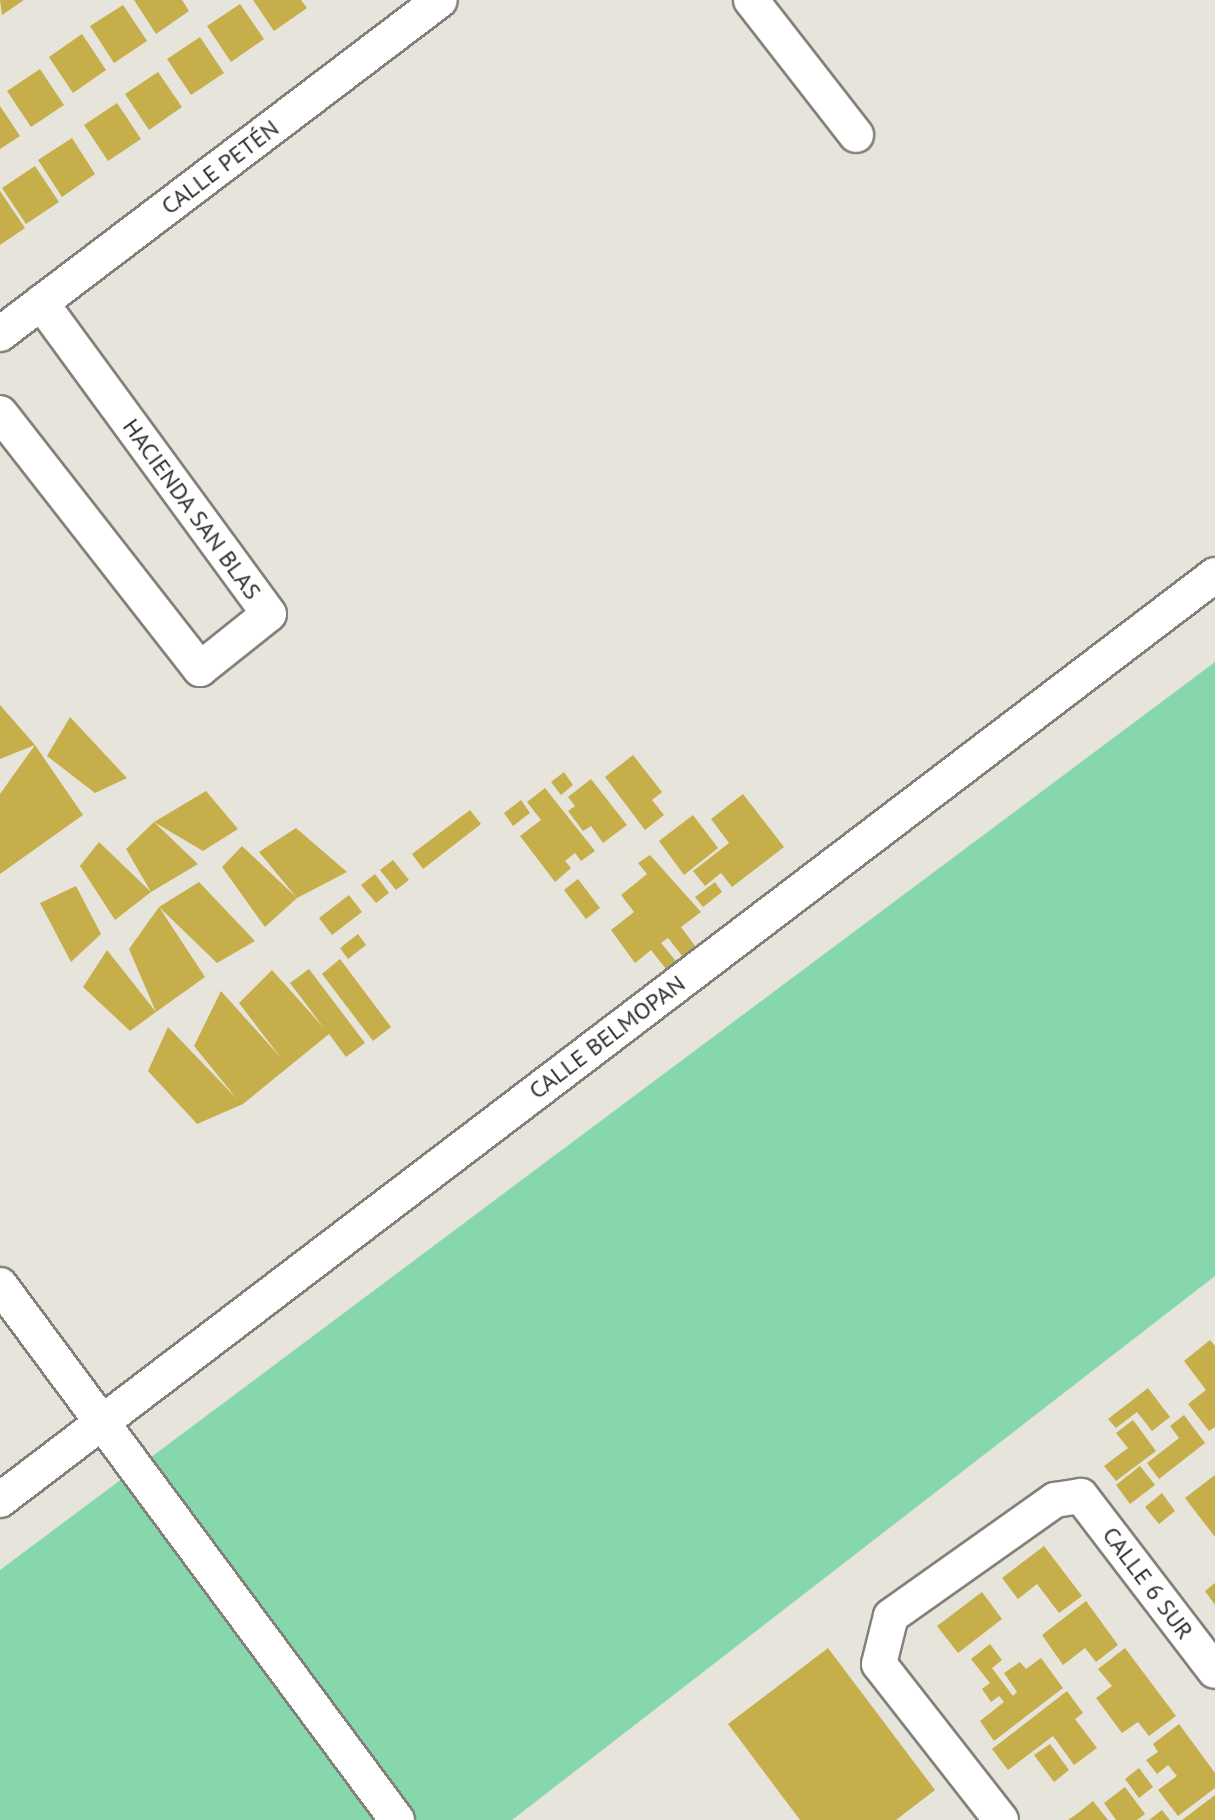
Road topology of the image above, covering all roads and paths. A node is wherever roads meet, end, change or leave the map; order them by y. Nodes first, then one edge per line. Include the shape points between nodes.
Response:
1 (440, 0) edge
2 (751, 0) edge
3 (856, 135) dead end
4 (41, 303) junction
5 (0, 334) edge
6 (0, 413) edge
7 (1215, 575) edge
8 (0, 1285) edge
9 (103, 1421) junction
10 (0, 1500) edge
11 (1215, 1671) edge
12 (397, 1820) edge
13 (1001, 1820) edge

1 - 4 street, CALLE PETÉN
2 - 3 street
4 - 5 street, CALLE PETÉN
4 - 6 street, HACIENDA SAN BLAS via 269,614 200,669
7 - 9 street, CALLE BELMOPAN
8 - 9 street
9 - 10 street, CALLE BELMOPAN
9 - 12 street
11 - 13 street, CALLE 6 SUR via 1081,1496 1055,1500 891,1616 879,1664

